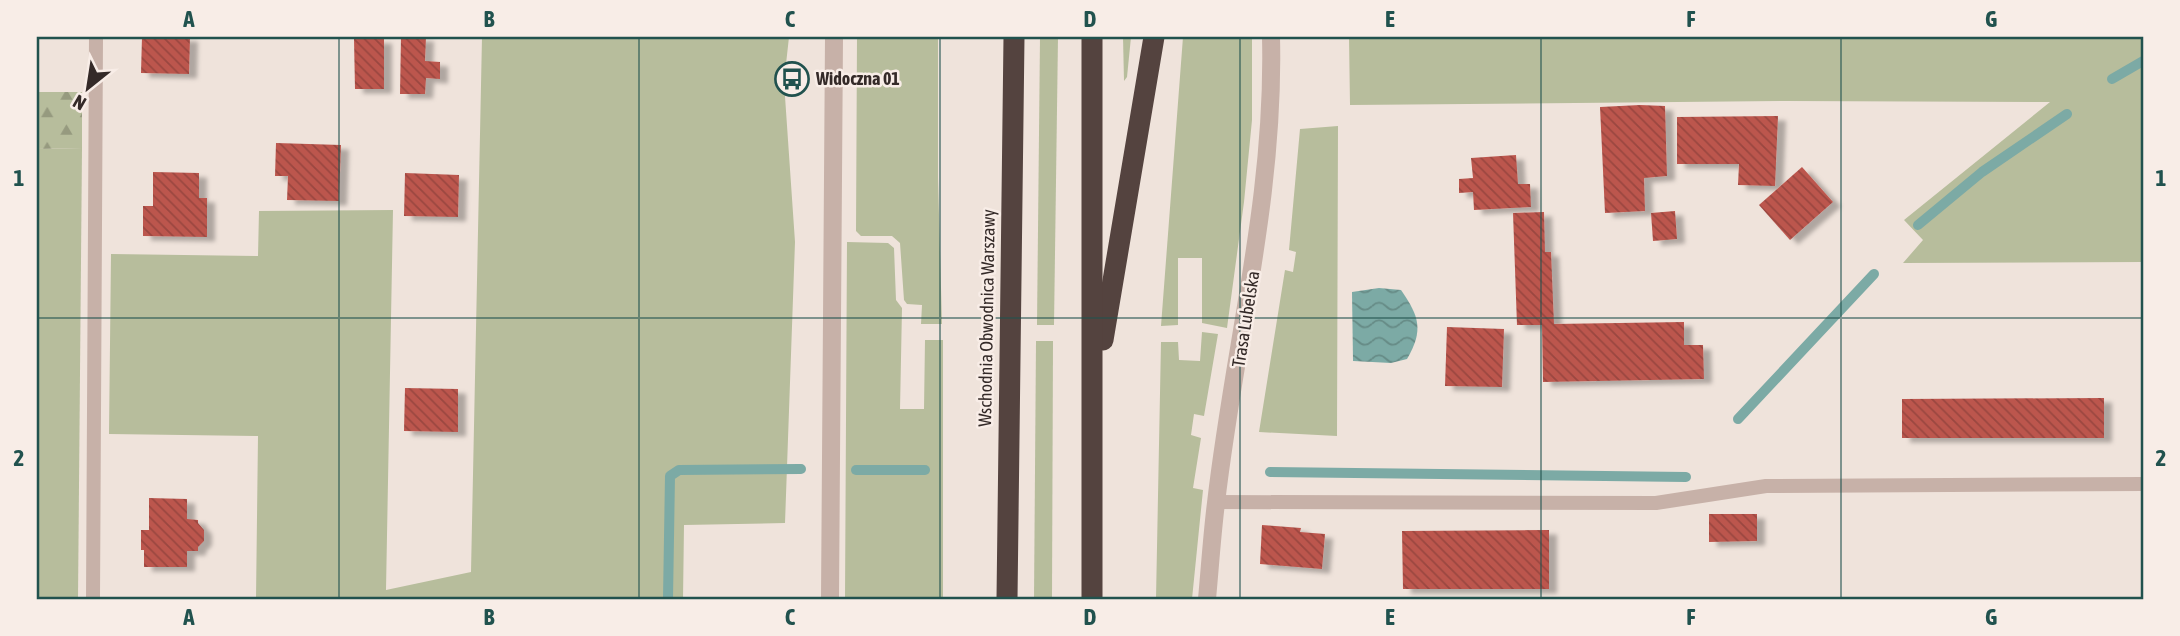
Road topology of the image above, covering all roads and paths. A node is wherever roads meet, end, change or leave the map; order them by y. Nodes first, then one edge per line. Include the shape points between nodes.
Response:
1 (96, 37) edge
2 (834, 37) edge
3 (1014, 37) edge
4 (1092, 37) edge
5 (1154, 37) edge
6 (1271, 37) edge
7 (1093, 397) junction
8 (2143, 484) edge
9 (1216, 502) junction
10 (93, 599) edge
11 (830, 599) edge
12 (1006, 599) edge
13 (1092, 599) edge
14 (1207, 599) edge

1 - 10 lane
2 - 11 street
3 - 12 highway, Wschodnia Obwodnica Warszawy
4 - 7 highway
5 - 7 highway
6 - 9 street, Trasa Lubelska via 1265,185
7 - 13 highway
8 - 9 lane via 1766,486 1656,503
9 - 14 street, Trasa Lubelska

